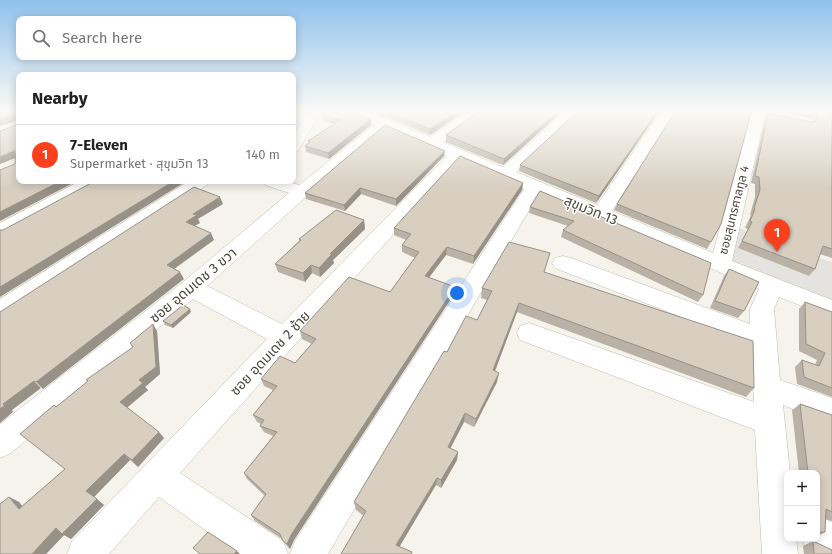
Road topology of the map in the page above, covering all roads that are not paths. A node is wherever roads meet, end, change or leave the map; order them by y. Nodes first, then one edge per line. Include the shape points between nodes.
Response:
1 (359, 136) edge
2 (417, 136) edge
3 (442, 136) edge
4 (547, 136) edge
5 (653, 136) edge
6 (754, 136) edge
7 (432, 143) junction
8 (457, 154) junction
9 (505, 174) junction
10 (87, 184) edge
11 (196, 184) edge
12 (279, 184) edge
13 (534, 187) junction
14 (301, 192) junction
15 (601, 214) junction
16 (0, 231) edge
17 (563, 262) dead end
18 (721, 264) junction
19 (772, 286) junction
20 (191, 288) junction
21 (832, 309) edge
22 (0, 311) edge
23 (529, 333) dead end
24 (285, 337) junction
25 (764, 339) junction
26 (769, 388) junction
27 (832, 411) edge
28 (771, 422) junction
29 (0, 443) edge
30 (156, 476) junction
31 (782, 519) edge
32 (820, 535) edge
33 (832, 540) edge
34 (85, 554) edge
35 (270, 554) edge
36 (308, 554) edge
37 (780, 554) edge

1 - 14 street, ซอย อุดมเดช 3 ขวา
2 - 7 street, สุขุมวิท 13
3 - 7 street
4 - 9 street
5 - 15 street
6 - 18 street, ซอยสุนทรศาลทูล 4
7 - 8 street, สุขุมวิท 13
8 - 9 street, สุขุมวิท 13
8 - 24 street, ซอย อุดมเดช 2 ซ้าย
9 - 13 street, สุขุมวิท 13
10 - 16 street
11 - 22 street
12 - 14 street
13 - 15 street, สุขุมวิท 13
13 - 36 street
14 - 20 street, ซอย อุดมเดช 3 ขวา
15 - 18 street, สุขุมวิท 13
17 - 25 street
18 - 19 street, สุขุมวิท 13
19 - 21 street, สุขุมวิท 13
19 - 25 street via 762,309
20 - 24 street
20 - 29 street, ซอย อุดมเดช 3 ขวา
23 - 28 street
24 - 30 street, ซอย อุดมเดช 2 ซ้าย
25 - 26 street
26 - 27 street
26 - 28 street
28 - 31 street
30 - 34 street, ซอย อุดมเดช 2 ซ้าย
30 - 35 street
31 - 37 street
32 - 33 street

